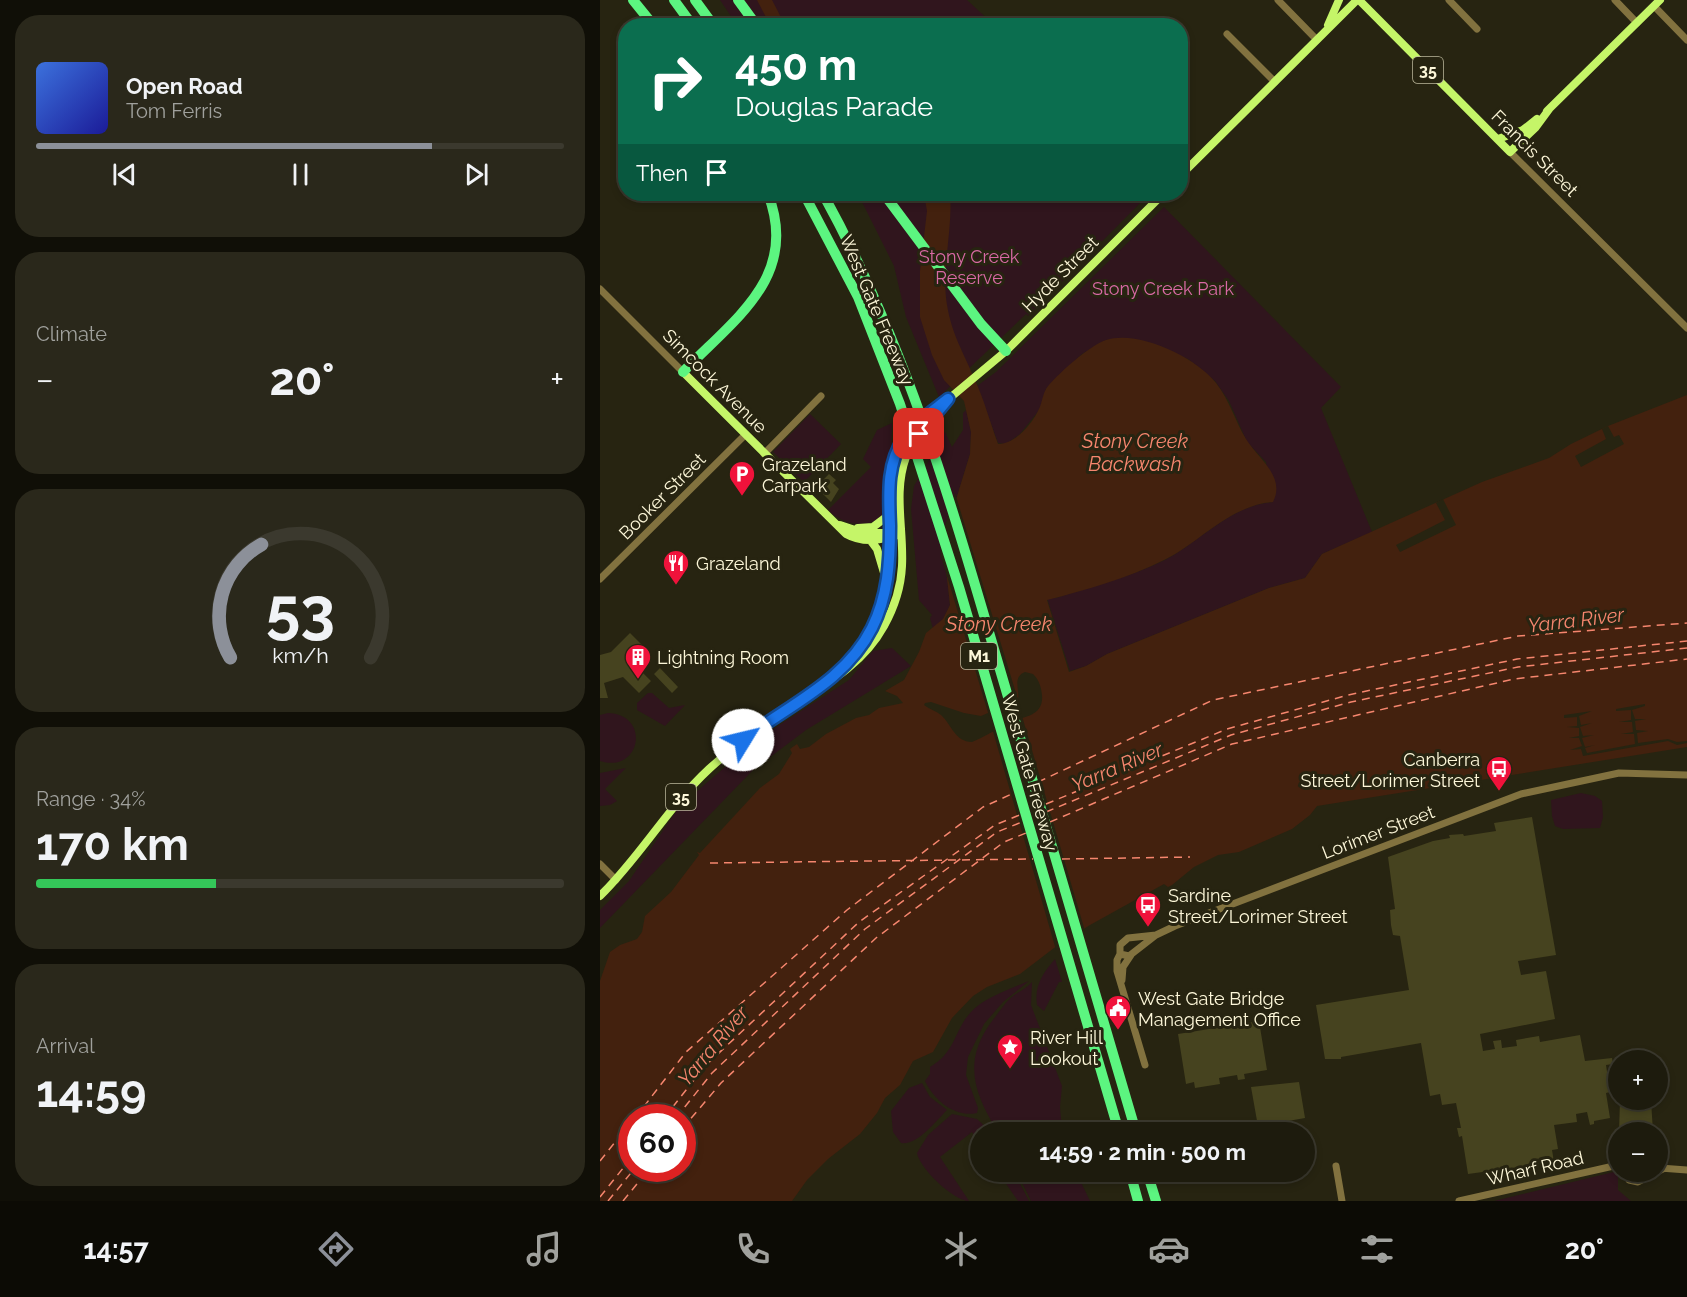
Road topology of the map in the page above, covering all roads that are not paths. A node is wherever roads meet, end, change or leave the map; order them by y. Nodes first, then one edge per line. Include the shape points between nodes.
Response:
1 (633, 0) edge
2 (674, 0) edge
3 (695, 0) edge
4 (738, 0) edge
5 (1278, 0) edge
6 (1339, 0) edge
7 (1358, 0) edge
8 (1449, 0) edge
9 (1615, 0) edge
10 (1657, 3) edge
11 (648, 18) edge
12 (687, 18) edge
13 (708, 18) edge
14 (751, 18) edge
15 (1637, 23) junction
16 (1477, 28) dead end
17 (1227, 34) dead end
18 (1321, 36) junction
19 (1687, 39) edge
20 (1275, 82) junction
21 (1550, 108) junction
22 (1498, 139) junction
23 (1510, 152) junction
24 (1188, 168) edge
25 (770, 201) edge
26 (808, 201) edge
27 (827, 201) edge
28 (890, 201) edge
29 (1156, 201) edge
30 (600, 289) edge
31 (1687, 328) edge
32 (1006, 351) junction
33 (683, 372) junction
34 (821, 396) dead end
35 (952, 397) junction
36 (745, 435) junction
37 (764, 454) junction
38 (889, 515) junction
39 (835, 523) junction
40 (901, 534) junction
41 (889, 535) junction
42 (872, 541) junction
43 (600, 579) edge
44 (884, 595) junction
45 (828, 682) junction
46 (1687, 775) edge
47 (600, 864) edge
48 (616, 880) junction
49 (600, 896) edge
50 (1156, 935) junction
51 (1120, 954) junction
52 (1131, 955) junction
53 (1122, 984) junction
54 (1145, 1065) dead end
55 (1116, 1122) edge
56 (1133, 1122) edge
57 (1336, 1166) dead end
58 (1608, 1167) edge
59 (1668, 1169) edge
60 (1687, 1170) edge
61 (1133, 1182) edge
62 (1150, 1182) edge
63 (1138, 1201) edge
64 (1156, 1201) edge
65 (1342, 1201) edge
66 (1459, 1201) edge

1 - 11 highway
2 - 12 highway
3 - 13 highway
4 - 14 highway
5 - 18 street
6 - 18 main road
7 - 18 main road, 35
7 - 22 main road, Francis Street / 35
8 - 16 street
9 - 15 street
10 - 15 main road
10 - 19 street
15 - 21 main road
17 - 20 street
18 - 20 main road, 35
20 - 24 main road, 35
21 - 22 main road via 1523,129
21 - 23 main road
22 - 23 main road, Francis Street / 35
23 - 31 street, Francis Street
25 - 33 highway via 777,238 766,283 741,315
26 - 55 highway, West Gate Freeway / M1, bridge via 858,297 903,415 958,586
27 - 56 highway, West Gate Freeway / M1, bridge via 873,290 926,432
28 - 32 highway
29 - 32 main road, Hyde Street / 35
30 - 33 street, Simcock Avenue
32 - 35 main road, Hyde Street / 35
33 - 36 main road, Simcock Avenue
34 - 37 street
35 - 38 main road, 35 via 915,426 898,449 890,474
35 - 40 main road, 35 via 919,434 905,460 900,487
36 - 37 main road, Simcock Avenue
36 - 43 street, Booker Street
37 - 39 main road, Simcock Avenue
38 - 39 main road via 868,528
38 - 41 main road, 35
39 - 41 main road, Simcock Avenue via 864,534
39 - 42 main road, Simcock Avenue via 851,537
40 - 41 main road
40 - 45 main road, 35 via 901,577 888,618 858,660
41 - 42 main road, Simcock Avenue
41 - 44 main road, 35
42 - 44 main road via 883,567
44 - 45 main road, 35 via 865,640
45 - 48 main road, 35 via 755,731 710,768 678,801
46 - 50 street, Lorimer Street via 1619,773 1521,794
47 - 48 street
48 - 49 main road, 35
50 - 51 street, Lorimer Street via 1124,940
50 - 52 street, Lorimer Street
51 - 52 street
51 - 53 street via 1117,968
52 - 53 street via 1123,970
53 - 54 street
57 - 65 street
58 - 66 street, Wharf Road
59 - 60 street
61 - 63 highway
62 - 64 highway

